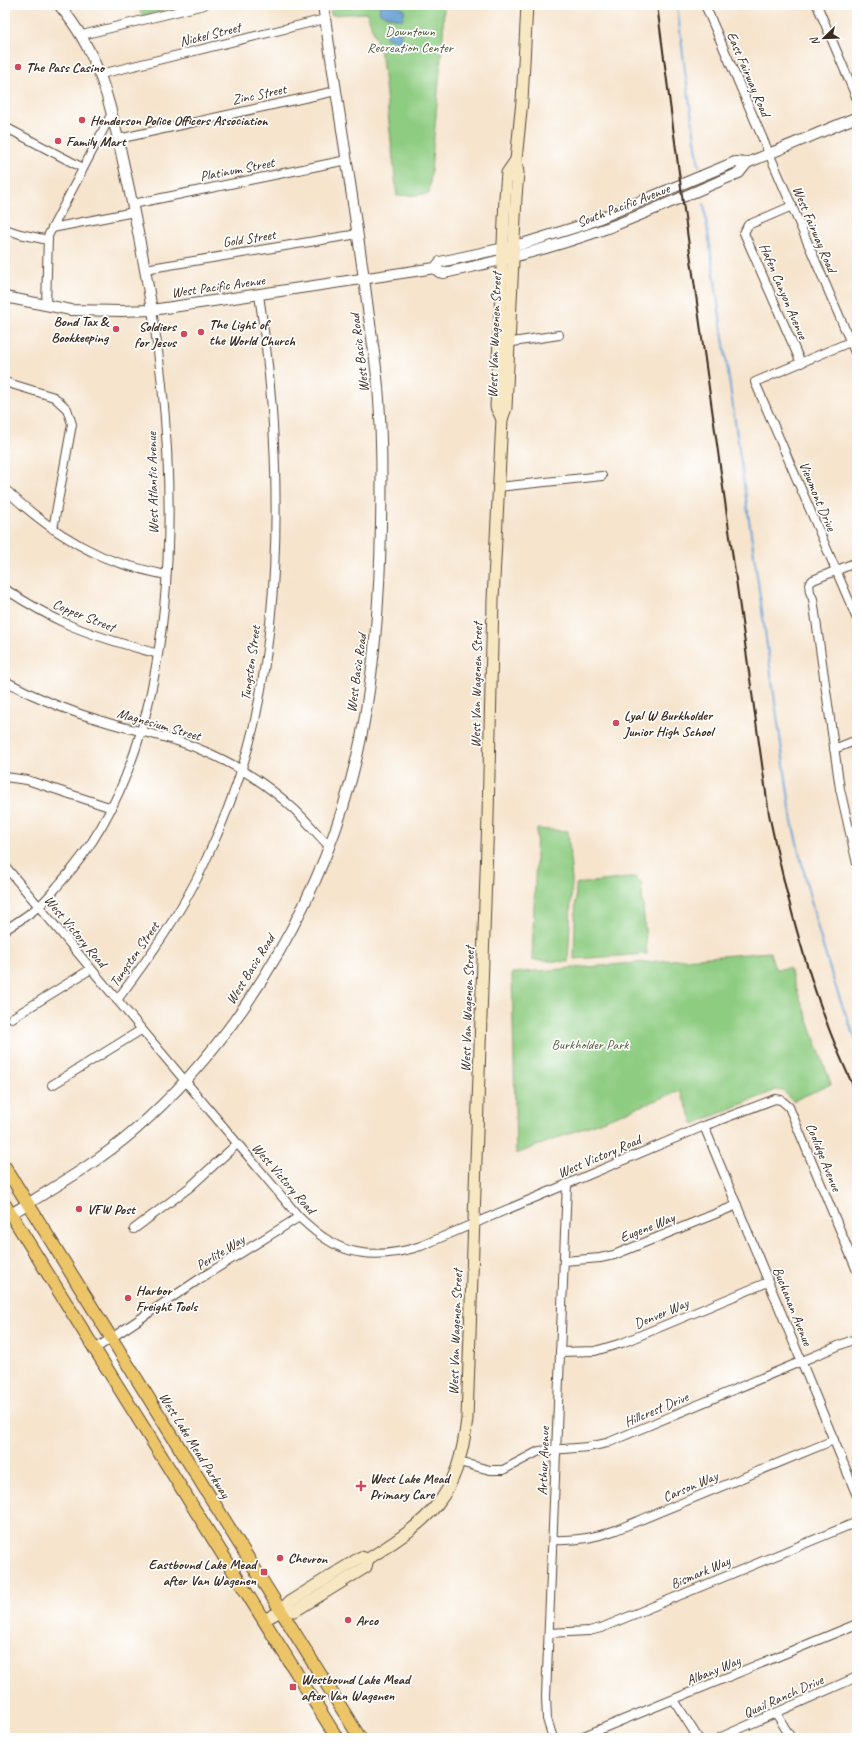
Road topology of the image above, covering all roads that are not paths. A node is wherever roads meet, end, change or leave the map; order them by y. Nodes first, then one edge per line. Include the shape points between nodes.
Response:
1 (58, 5) edge
2 (204, 5) edge
3 (323, 5) edge
4 (527, 5) edge
5 (705, 5) edge
6 (817, 5) edge
7 (325, 19) junction
8 (82, 36) junction
9 (101, 74) junction
10 (336, 91) junction
11 (857, 99) edge
12 (112, 113) junction
13 (857, 117) edge
14 (5, 127) edge
15 (118, 139) junction
16 (769, 154) junction
17 (347, 160) junction
18 (83, 168) junction
19 (792, 206) junction
20 (134, 208) junction
21 (52, 228) junction
22 (5, 229) edge
23 (358, 234) junction
24 (48, 240) junction
25 (508, 253) junction
26 (145, 269) junction
27 (364, 279) junction
28 (259, 295) junction
29 (5, 297) edge
30 (46, 306) junction
31 (152, 310) junction
32 (559, 335) dead end
33 (854, 341) edge
34 (504, 343) junction
35 (857, 357) edge
36 (800, 363) junction
37 (5, 382) edge
38 (602, 476) dead end
39 (499, 487) junction
40 (5, 489) edge
41 (53, 529) junction
42 (857, 562) edge
43 (836, 570) junction
44 (166, 575) junction
45 (5, 589) edge
46 (857, 619) edge
47 (158, 654) junction
48 (5, 682) edge
49 (142, 731) junction
50 (857, 740) edge
51 (834, 750) junction
52 (242, 770) junction
53 (5, 777) edge
54 (112, 808) junction
55 (328, 846) junction
56 (857, 864) edge
57 (5, 866) edge
58 (39, 907) junction
59 (5, 930) edge
60 (91, 969) junction
61 (117, 1000) junction
62 (12, 1018) dead end
63 (141, 1030) junction
64 (185, 1082) junction
65 (52, 1085) dead end
66 (782, 1100) joint
67 (704, 1126) junction
68 (237, 1144) junction
69 (5, 1167) edge
70 (567, 1184) junction
71 (28, 1204) junction
72 (737, 1205) junction
73 (8, 1209) edge
74 (299, 1217) junction
75 (475, 1224) junction
76 (134, 1229) dead end
77 (564, 1261) junction
78 (857, 1271) edge
79 (768, 1282) junction
80 (111, 1338) junction
81 (857, 1338) edge
82 (95, 1349) junction
83 (560, 1352) junction
84 (801, 1361) junction
85 (834, 1440) junction
86 (556, 1450) junction
87 (459, 1462) junction
88 (857, 1496) edge
89 (857, 1522) edge
90 (553, 1540) junction
91 (281, 1611) junction
92 (264, 1620) junction
93 (857, 1624) edge
94 (549, 1633) junction
95 (857, 1677) edge
96 (674, 1700) junction
97 (776, 1713) junction
98 (337, 1738) edge
99 (360, 1738) edge
100 (553, 1738) edge
101 (579, 1738) edge
102 (698, 1738) edge
103 (719, 1738) edge
104 (791, 1738) edge

1 - 8 street, West Atlantic Avenue
2 - 8 street
3 - 7 street, West Basic Road
4 - 25 main road, West Van Wagenen Street via 516,160 507,173
5 - 16 street, East Fairway Road
6 - 11 street
7 - 9 street, Nickel Street
7 - 10 street, West Basic Road
8 - 9 street, West Atlantic Avenue
9 - 12 street, West Atlantic Avenue
10 - 15 street, Zinc Street
10 - 17 street, West Basic Road
12 - 15 street, West Atlantic Avenue
12 - 18 street
13 - 16 street, South Pacific Avenue
14 - 18 street
15 - 20 street, West Atlantic Avenue
16 - 19 street, West Fairway Road
16 - 25 street, South Pacific Avenue via 747,164 735,162 607,216
17 - 20 street, Platinum Street
17 - 23 street, West Basic Road
18 - 21 street
19 - 33 street, West Fairway Road
19 - 36 street, Hafen Canyon Avenue via 745,229
20 - 21 street, Platinum Street
20 - 26 street, West Atlantic Avenue
21 - 24 street
22 - 24 street
23 - 26 street, Gold Street
23 - 27 street, West Basic Road
24 - 30 street
25 - 27 street, West Pacific Avenue via 440,262 435,268
25 - 34 main road, West Van Wagenen Street
26 - 31 street, West Atlantic Avenue
27 - 28 street, West Pacific Avenue
27 - 55 street, West Basic Road via 378,386 382,463 377,619 371,677 360,741 342,807
28 - 31 street, West Pacific Avenue
28 - 52 street, Tungsten Street via 273,422 273,586 265,665
29 - 30 street, West Pacific Avenue
30 - 31 street, West Pacific Avenue via 71,310
31 - 44 street, West Atlantic Avenue via 162,372 166,424
32 - 34 street
33 - 35 street, West Fairway Road
33 - 36 street
34 - 39 main road, West Van Wagenen Street via 506,408 502,419
36 - 43 street, Viewmont Drive via 755,382
37 - 41 street via 54,397 67,409 72,424
38 - 39 street
39 - 75 main road, West Van Wagenen Street via 493,600
40 - 41 street
41 - 44 street via 102,556
42 - 43 street
43 - 46 street, Viewmont Drive
43 - 51 street via 809,584
44 - 47 street, West Atlantic Avenue
45 - 47 street, Copper Street via 41,612 67,624 104,639
47 - 49 street, West Atlantic Avenue
48 - 49 street, Magnesium Street via 47,702
49 - 52 street, Magnesium Street via 198,748
49 - 54 street, West Atlantic Avenue via 122,788
50 - 51 street
51 - 56 street
52 - 55 street, Magnesium Street via 295,811
52 - 61 street, Tungsten Street via 205,863 185,901 160,943
53 - 54 street via 27,780
54 - 58 street, West Atlantic Avenue via 98,835 74,868
55 - 64 street, West Basic Road via 294,924 256,989 224,1036
57 - 58 street, West Victory Road
58 - 59 street, West Atlantic Avenue
58 - 60 street, West Victory Road
60 - 61 street, West Victory Road
60 - 62 street
61 - 63 street, West Victory Road
63 - 64 street, West Victory Road
63 - 65 street
64 - 68 street, West Victory Road
64 - 71 street, West Basic Road via 119,1144
66 - 67 street, West Victory Road via 775,1099
66 - 78 street, Coolidge Avenue via 790,1107
67 - 70 street, West Victory Road
67 - 72 street, Buchanan Avenue
68 - 74 street, West Victory Road
68 - 76 street via 190,1187
69 - 71 main road, West Lake Mead Parkway
70 - 75 street, West Victory Road
70 - 77 street, Arthur Avenue
71 - 73 street, West Basic Road
71 - 80 main road, West Lake Mead Parkway
72 - 77 street, Eugene Way via 614,1255
72 - 79 street, Buchanan Avenue
73 - 82 main road
74 - 75 street, West Victory Road via 326,1240 345,1249 377,1255 402,1252
74 - 80 street, Perlite Way
75 - 87 main road, West Van Wagenen Street via 467,1419
77 - 83 street, Arthur Avenue
79 - 83 street, Denver Way via 622,1344 595,1351
79 - 84 street, Buchanan Avenue
80 - 82 street, Perlite Way
80 - 91 main road, West Lake Mead Parkway
81 - 84 street, Hillcrest Drive
82 - 92 main road
83 - 86 street, Arthur Avenue
84 - 85 street, Buchanan Avenue
84 - 86 street, Hillcrest Drive via 616,1440 588,1447
85 - 88 street, Buchanan Avenue
85 - 90 street, Carson Way via 594,1538
86 - 87 street, Hillcrest Drive via 539,1451 503,1470 490,1470
86 - 90 street, Arthur Avenue
87 - 91 main road, West Van Wagenen Street via 447,1491 428,1516 410,1532 368,1559 366,1567 295,1611
89 - 94 street, Bismark Way via 601,1628
90 - 94 street, Arthur Avenue
91 - 92 main road, West Van Wagenen Street
91 - 99 main road, West Lake Mead Parkway
92 - 98 main road
93 - 96 street, Albany Way
94 - 100 street, Arthur Avenue via 546,1697 547,1719
95 - 97 street, Quail Ranch Drive
96 - 101 street, Albany Way
96 - 102 street
97 - 103 street, Quail Ranch Drive
97 - 104 street

